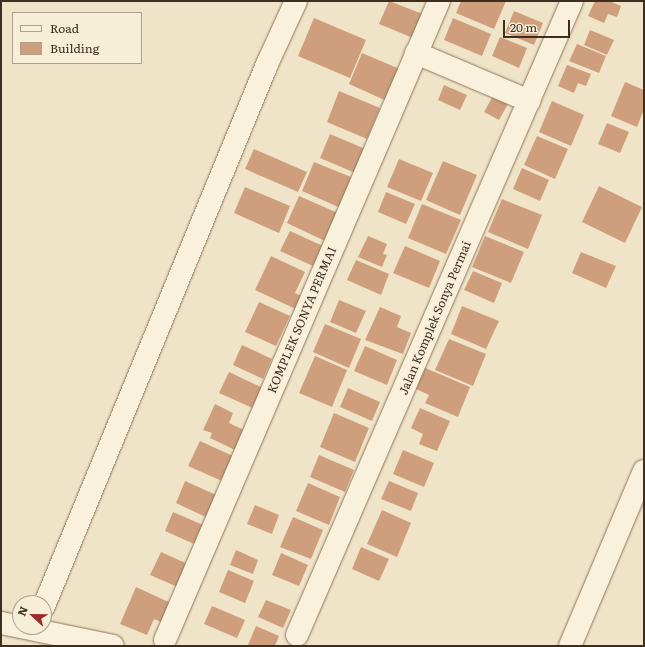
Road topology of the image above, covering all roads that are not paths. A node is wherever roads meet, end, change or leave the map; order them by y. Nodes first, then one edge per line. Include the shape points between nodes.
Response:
1 (296, 1) edge
2 (439, 1) edge
3 (572, 1) edge
4 (416, 53) junction
5 (529, 101) junction
6 (644, 471) edge
7 (49, 595) edge
8 (1, 623) edge
9 (12, 625) edge
10 (52, 633) edge
11 (297, 634) dead end
12 (165, 640) dead end
13 (113, 646) edge
14 (570, 646) edge

1 - 7 street via 268,62
2 - 4 street, KOMPLEK SONYA PERMAI
3 - 5 street, Jalan Komplek Sonya Permai
4 - 5 street
4 - 12 street, KOMPLEK SONYA PERMAI
5 - 11 street, Jalan Komplek Sonya Permai
6 - 14 street
8 - 9 street
10 - 13 street

